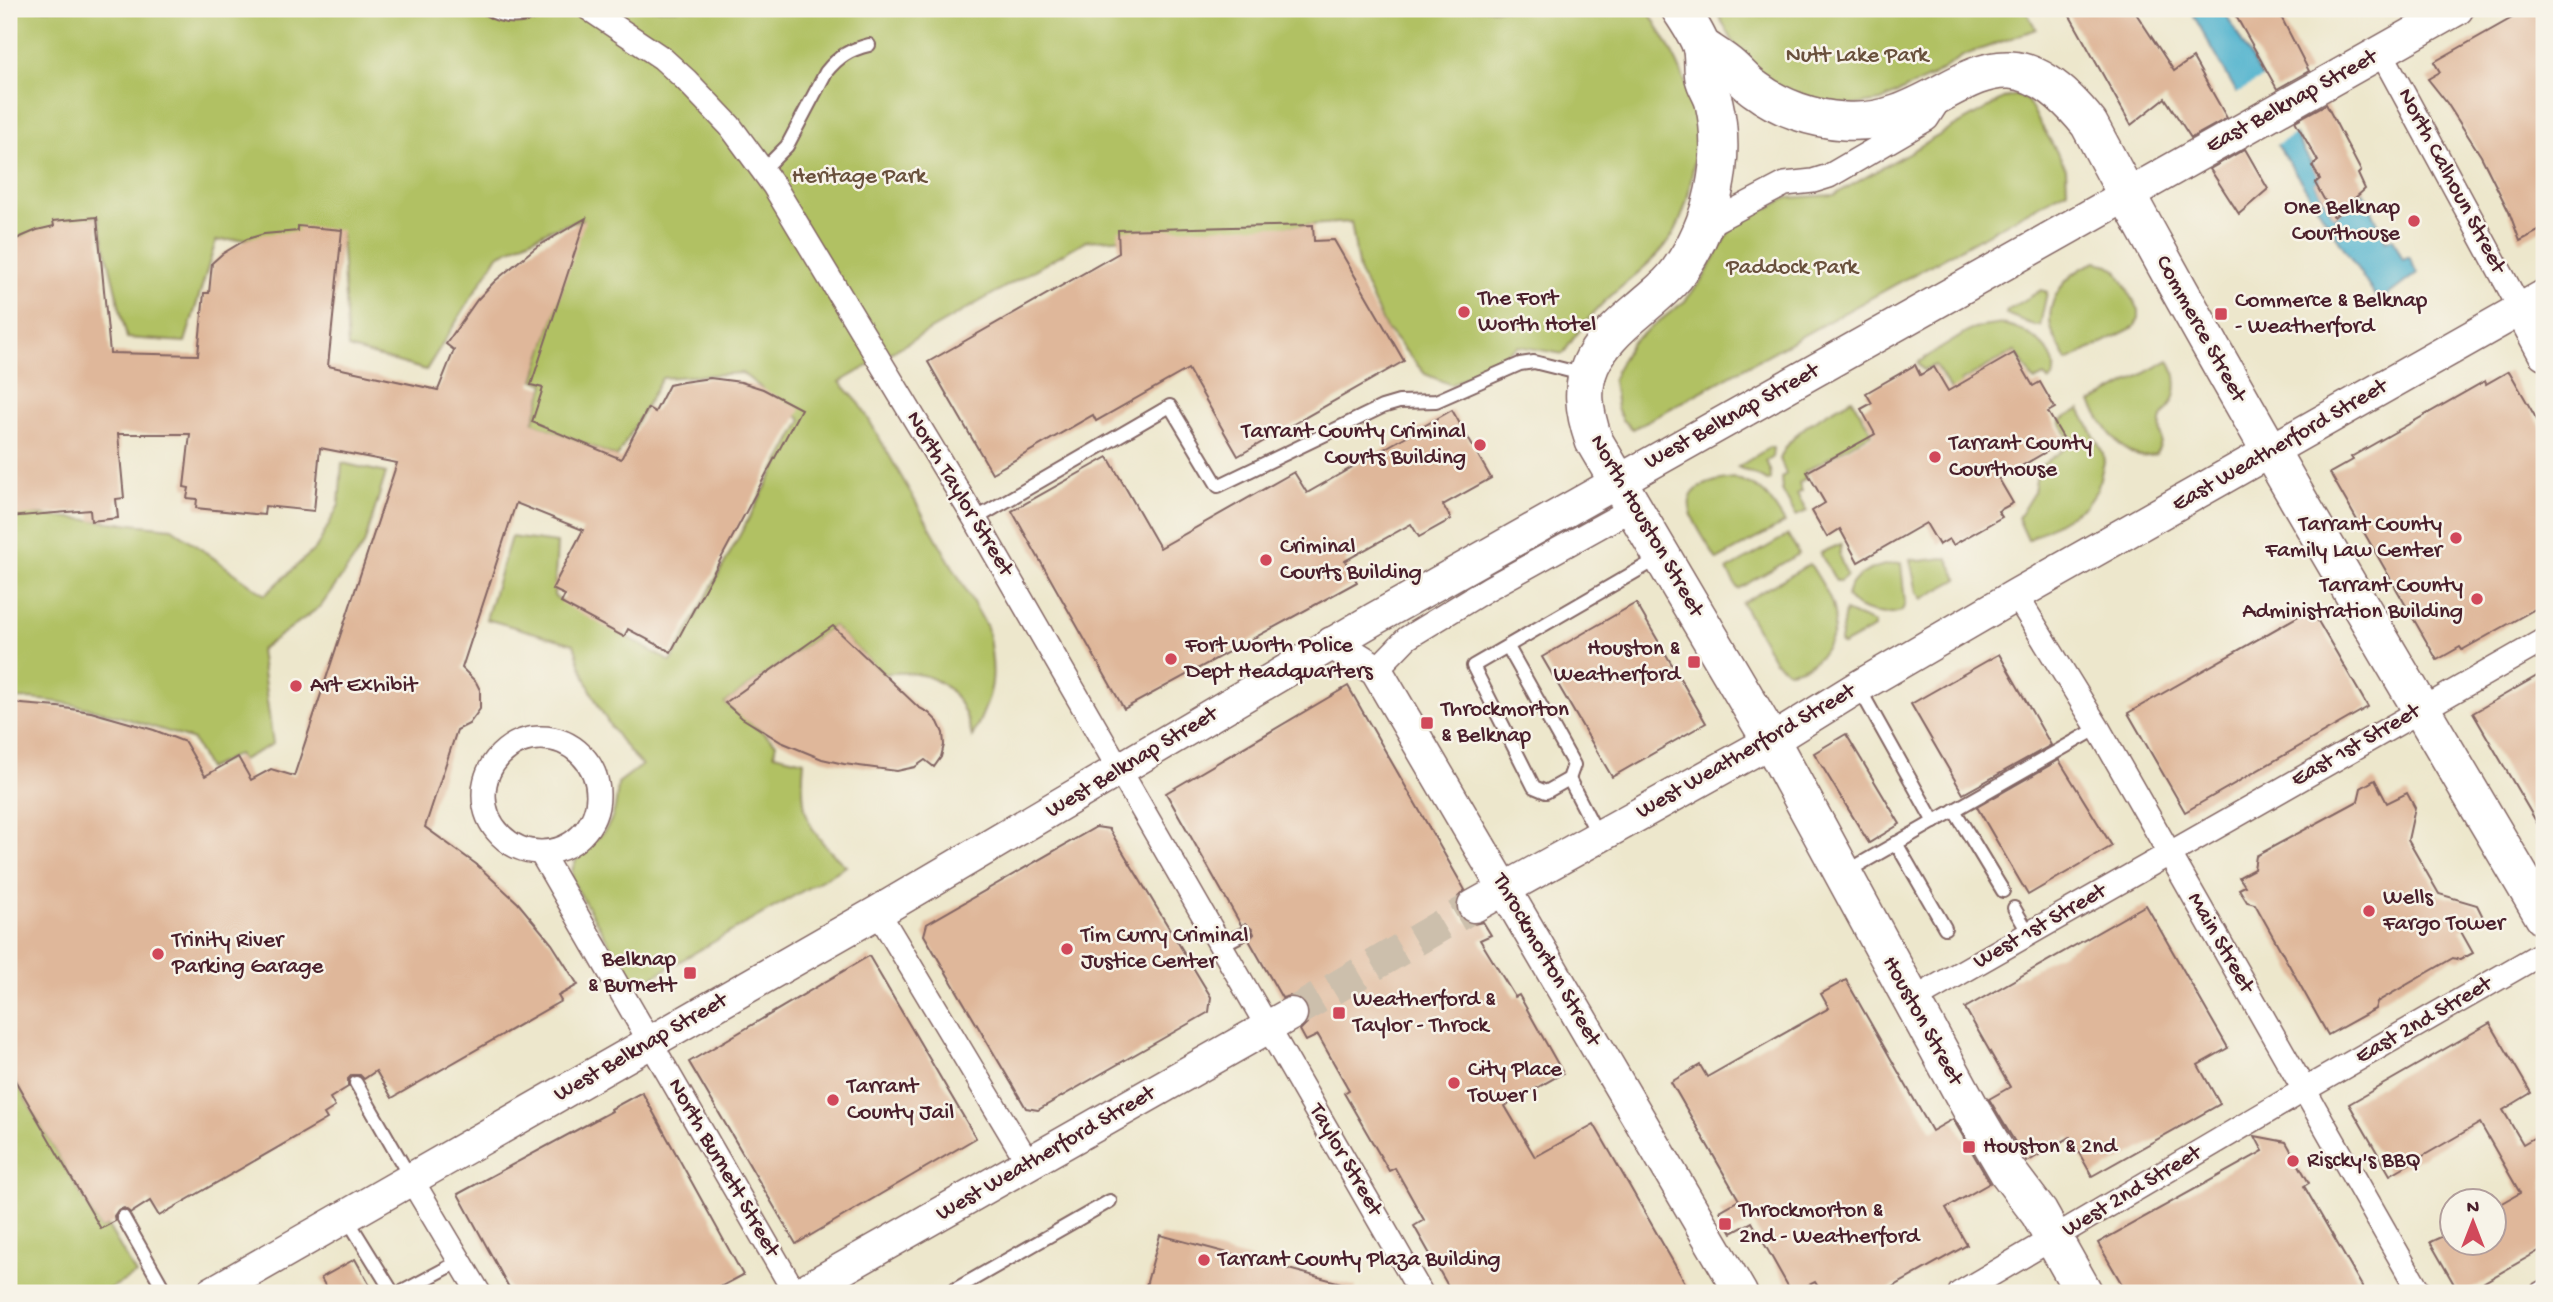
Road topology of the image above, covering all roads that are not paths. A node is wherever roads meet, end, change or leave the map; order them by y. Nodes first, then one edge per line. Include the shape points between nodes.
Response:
1 (488, 9) edge
2 (540, 9) edge
3 (589, 9) edge
4 (2457, 9) edge
5 (1693, 31) edge
6 (869, 45) dead end
7 (2381, 52) junction
8 (1951, 81) junction
9 (763, 170) junction
10 (2126, 196) junction
11 (1703, 227) junction
12 (2533, 303) edge
13 (2544, 353) edge
14 (1586, 376) junction
15 (2269, 452) junction
16 (1627, 494) junction
17 (975, 519) junction
18 (1662, 556) junction
19 (2016, 595) junction
20 (2544, 640) edge
21 (1332, 643) junction
22 (1508, 648) junction
23 (1376, 670) junction
24 (1858, 687) junction
25 (2422, 709) junction
26 (2098, 728) junction
27 (1771, 741) junction
28 (1119, 771) junction
29 (1569, 779) junction
30 (1954, 810) junction
31 (1934, 822) junction
32 (1599, 837) junction
33 (1896, 844) junction
34 (541, 853) junction
35 (2169, 853) junction
36 (1843, 874) junction
37 (1503, 888) junction
38 (2003, 891) dead end
39 (1474, 906) tunnel mouth
40 (2014, 908) dead end
41 (878, 912) junction
42 (2544, 917) edge
43 (1945, 928) dead end
44 (1245, 933) dead end
45 (2030, 935) junction
46 (1221, 945) junction
47 (2544, 952) edge
48 (1911, 1001) junction
49 (1280, 1021) junction
50 (651, 1042) junction
51 (356, 1083) dead end
52 (2304, 1090) junction
53 (1029, 1164) junction
54 (411, 1179) junction
55 (1110, 1200) dead end
56 (346, 1216) junction
57 (123, 1217) dead end
58 (2053, 1239) junction
59 (460, 1261) junction
60 (166, 1293) edge
61 (212, 1293) edge
62 (394, 1293) edge
63 (400, 1293) edge
64 (479, 1293) edge
65 (798, 1293) edge
66 (949, 1293) edge
67 (1422, 1293) edge
68 (1741, 1293) edge
69 (1960, 1293) edge
70 (2084, 1293) edge
71 (2420, 1293) edge

1 - 2 lane via 506,16
3 - 9 street, North Taylor Street via 662,58 686,80 730,125
4 - 7 main road, East Belknap Street
5 - 8 main road, Commerce Street via 1755,90 1821,118 1867,121 1892,113
5 - 11 main road, North Houston Street via 1713,101 1719,150 1714,192
6 - 9 lane via 834,61 787,146
7 - 10 main road, East Belknap Street
7 - 12 street, North Calhoun Street
8 - 10 main road, Commerce Street via 1989,63 2006,61 2055,83 2089,124
8 - 11 street via 1927,119 1829,176 1785,184
9 - 17 street, North Taylor Street
10 - 15 main road, Commerce Street
10 - 16 main road, West Belknap Street
11 - 14 main road, North Houston Street via 1674,278 1603,345
12 - 13 main road
12 - 15 main road, East Weatherford Street
14 - 16 main road, North Houston Street via 1588,424
14 - 17 lane via 1534,362 1520,364 1436,401 1382,407 1218,486 1170,406
15 - 19 main road, East Weatherford Street
15 - 25 main road, Commerce Street
16 - 18 main road, North Houston Street
16 - 21 main road, West Belknap Street
16 - 23 street via 1407,638
17 - 28 street, North Taylor Street
18 - 22 lane
18 - 27 main road, North Houston Street
19 - 24 main road, West Weatherford Street
19 - 26 street, Main Street
20 - 25 street, East 1st Street
21 - 23 main road, Throckmorton Street
21 - 28 main road, West Belknap Street
22 - 29 lane via 1574,765
22 - 29 lane via 1473,666 1534,787 1546,792
23 - 37 main road, Throckmorton Street
24 - 27 main road, West Weatherford Street
24 - 31 lane
25 - 35 street, East 1st Street
25 - 42 main road, Commerce Street
26 - 30 lane
26 - 35 street, Main Street
27 - 32 main road, West Weatherford Street
27 - 36 main road, Houston Street
28 - 41 main road, West Belknap Street
28 - 46 street, North Taylor Street
29 - 32 lane
30 - 31 lane
30 - 38 lane
31 - 33 lane
32 - 37 main road, West Weatherford Street
33 - 36 lane
33 - 43 lane
34 - 34 street via 578,839 591,823 598,785 591,766 577,750 540,737 503,751 490,767 484,806 504,839
34 - 50 street, North Burnett Street
35 - 45 street, West 1st Street
35 - 52 street, Main Street
36 - 48 main road, Houston Street
37 - 39 main road, West Weatherford Street
37 - 68 main road, Throckmorton Street
40 - 45 lane
41 - 50 main road, West Belknap Street
41 - 53 street
44 - 46 lane
45 - 48 street, West 1st Street
46 - 49 street, North Taylor Street
47 - 52 street, East 2nd Street
48 - 58 main road, Houston Street via 2008,1172
49 - 53 main road, West Weatherford Street
49 - 67 street, Taylor Street
50 - 54 main road, West Belknap Street
50 - 65 street, North Burnett Street
51 - 54 lane
52 - 58 street, West 2nd Street
52 - 71 street, Main Street
53 - 65 main road, West Weatherford Street
54 - 56 main road, West Belknap Street
54 - 59 street
55 - 66 lane
56 - 61 main road, West Belknap Street
56 - 62 lane
57 - 60 lane
58 - 69 street, West 2nd Street
58 - 70 main road, Houston Street
59 - 63 lane
59 - 64 street

